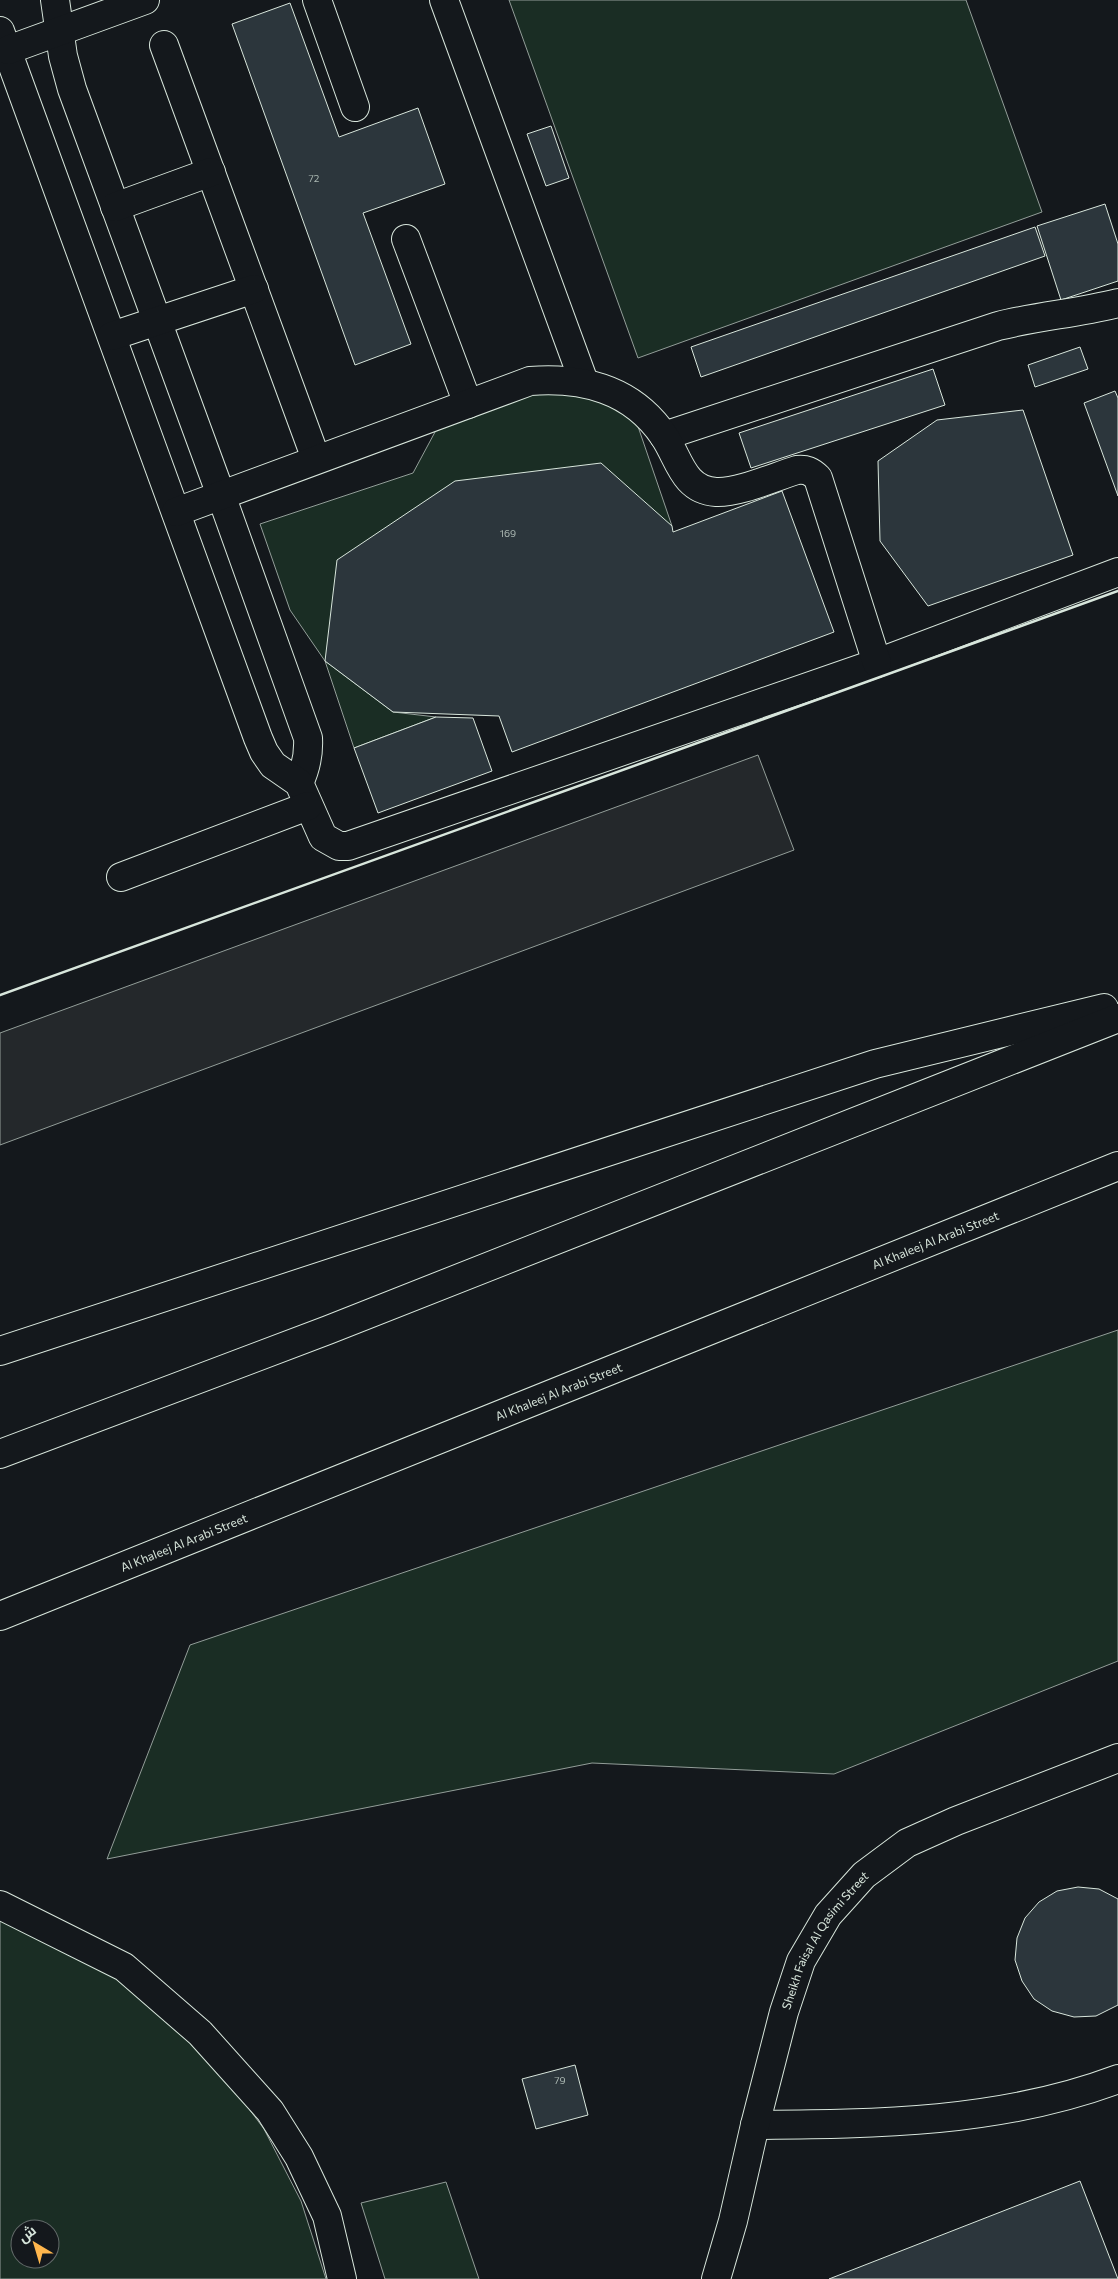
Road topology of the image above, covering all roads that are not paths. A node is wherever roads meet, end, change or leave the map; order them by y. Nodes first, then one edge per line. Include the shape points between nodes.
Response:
1 (56, 0) edge
2 (145, 0) edge
3 (317, 0) edge
4 (444, 0) edge
5 (59, 32) junction
6 (4, 41) edge
7 (164, 45) dead end
8 (355, 107) dead end
9 (211, 172) junction
10 (115, 207) junction
11 (406, 239) dead end
12 (254, 289) junction
13 (1118, 303) edge
14 (157, 322) junction
15 (112, 336) junction
16 (584, 382) junction
17 (468, 404) junction
18 (664, 436) junction
19 (316, 459) junction
20 (221, 495) junction
21 (176, 512) junction
22 (1118, 572) edge
23 (877, 663) junction
24 (304, 794) junction
25 (121, 877) dead end
26 (1118, 1004) edge
27 (1118, 1018) edge
28 (1118, 1166) edge
29 (0, 1351) edge
30 (0, 1454) edge
31 (0, 1616) edge
32 (1118, 1758) edge
33 (0, 1905) edge
34 (1118, 2079) edge
35 (755, 2126) junction
36 (342, 2279) edge
37 (716, 2279) edge

1 - 5 main road
2 - 5 main road
3 - 8 main road
4 - 16 main road
5 - 6 main road
5 - 10 main road via 72,88
6 - 15 main road
7 - 9 main road
9 - 10 main road
9 - 12 main road
10 - 14 main road
11 - 17 main road
12 - 14 main road
12 - 19 main road
13 - 18 main road via 998,326
14 - 15 main road
14 - 20 main road
15 - 21 main road
16 - 17 main road via 530,381
16 - 18 main road via 629,402
17 - 19 main road
18 - 23 main road via 681,471 701,489 728,492 804,469 818,478
19 - 20 main road
20 - 21 main road
20 - 24 main road via 308,738
21 - 24 main road via 264,752 273,766
22 - 23 main road
23 - 24 main road via 348,846 330,843 323,837
24 - 25 main road
26 - 29 main road via 875,1064
27 - 30 main road via 328,1330
28 - 31 main road, Al Khaleej Al Arabi Street
32 - 35 main road, Sheikh Faisal Al Qasimi Street via 907,1843 864,1875 828,1915 801,1961 784,2012
33 - 36 main road via 124,1966 200,2033 270,2110 299,2157 326,2216
34 - 35 main road via 1044,2101 927,2121
35 - 37 main road, Sheikh Faisal Al Qasimi Street

